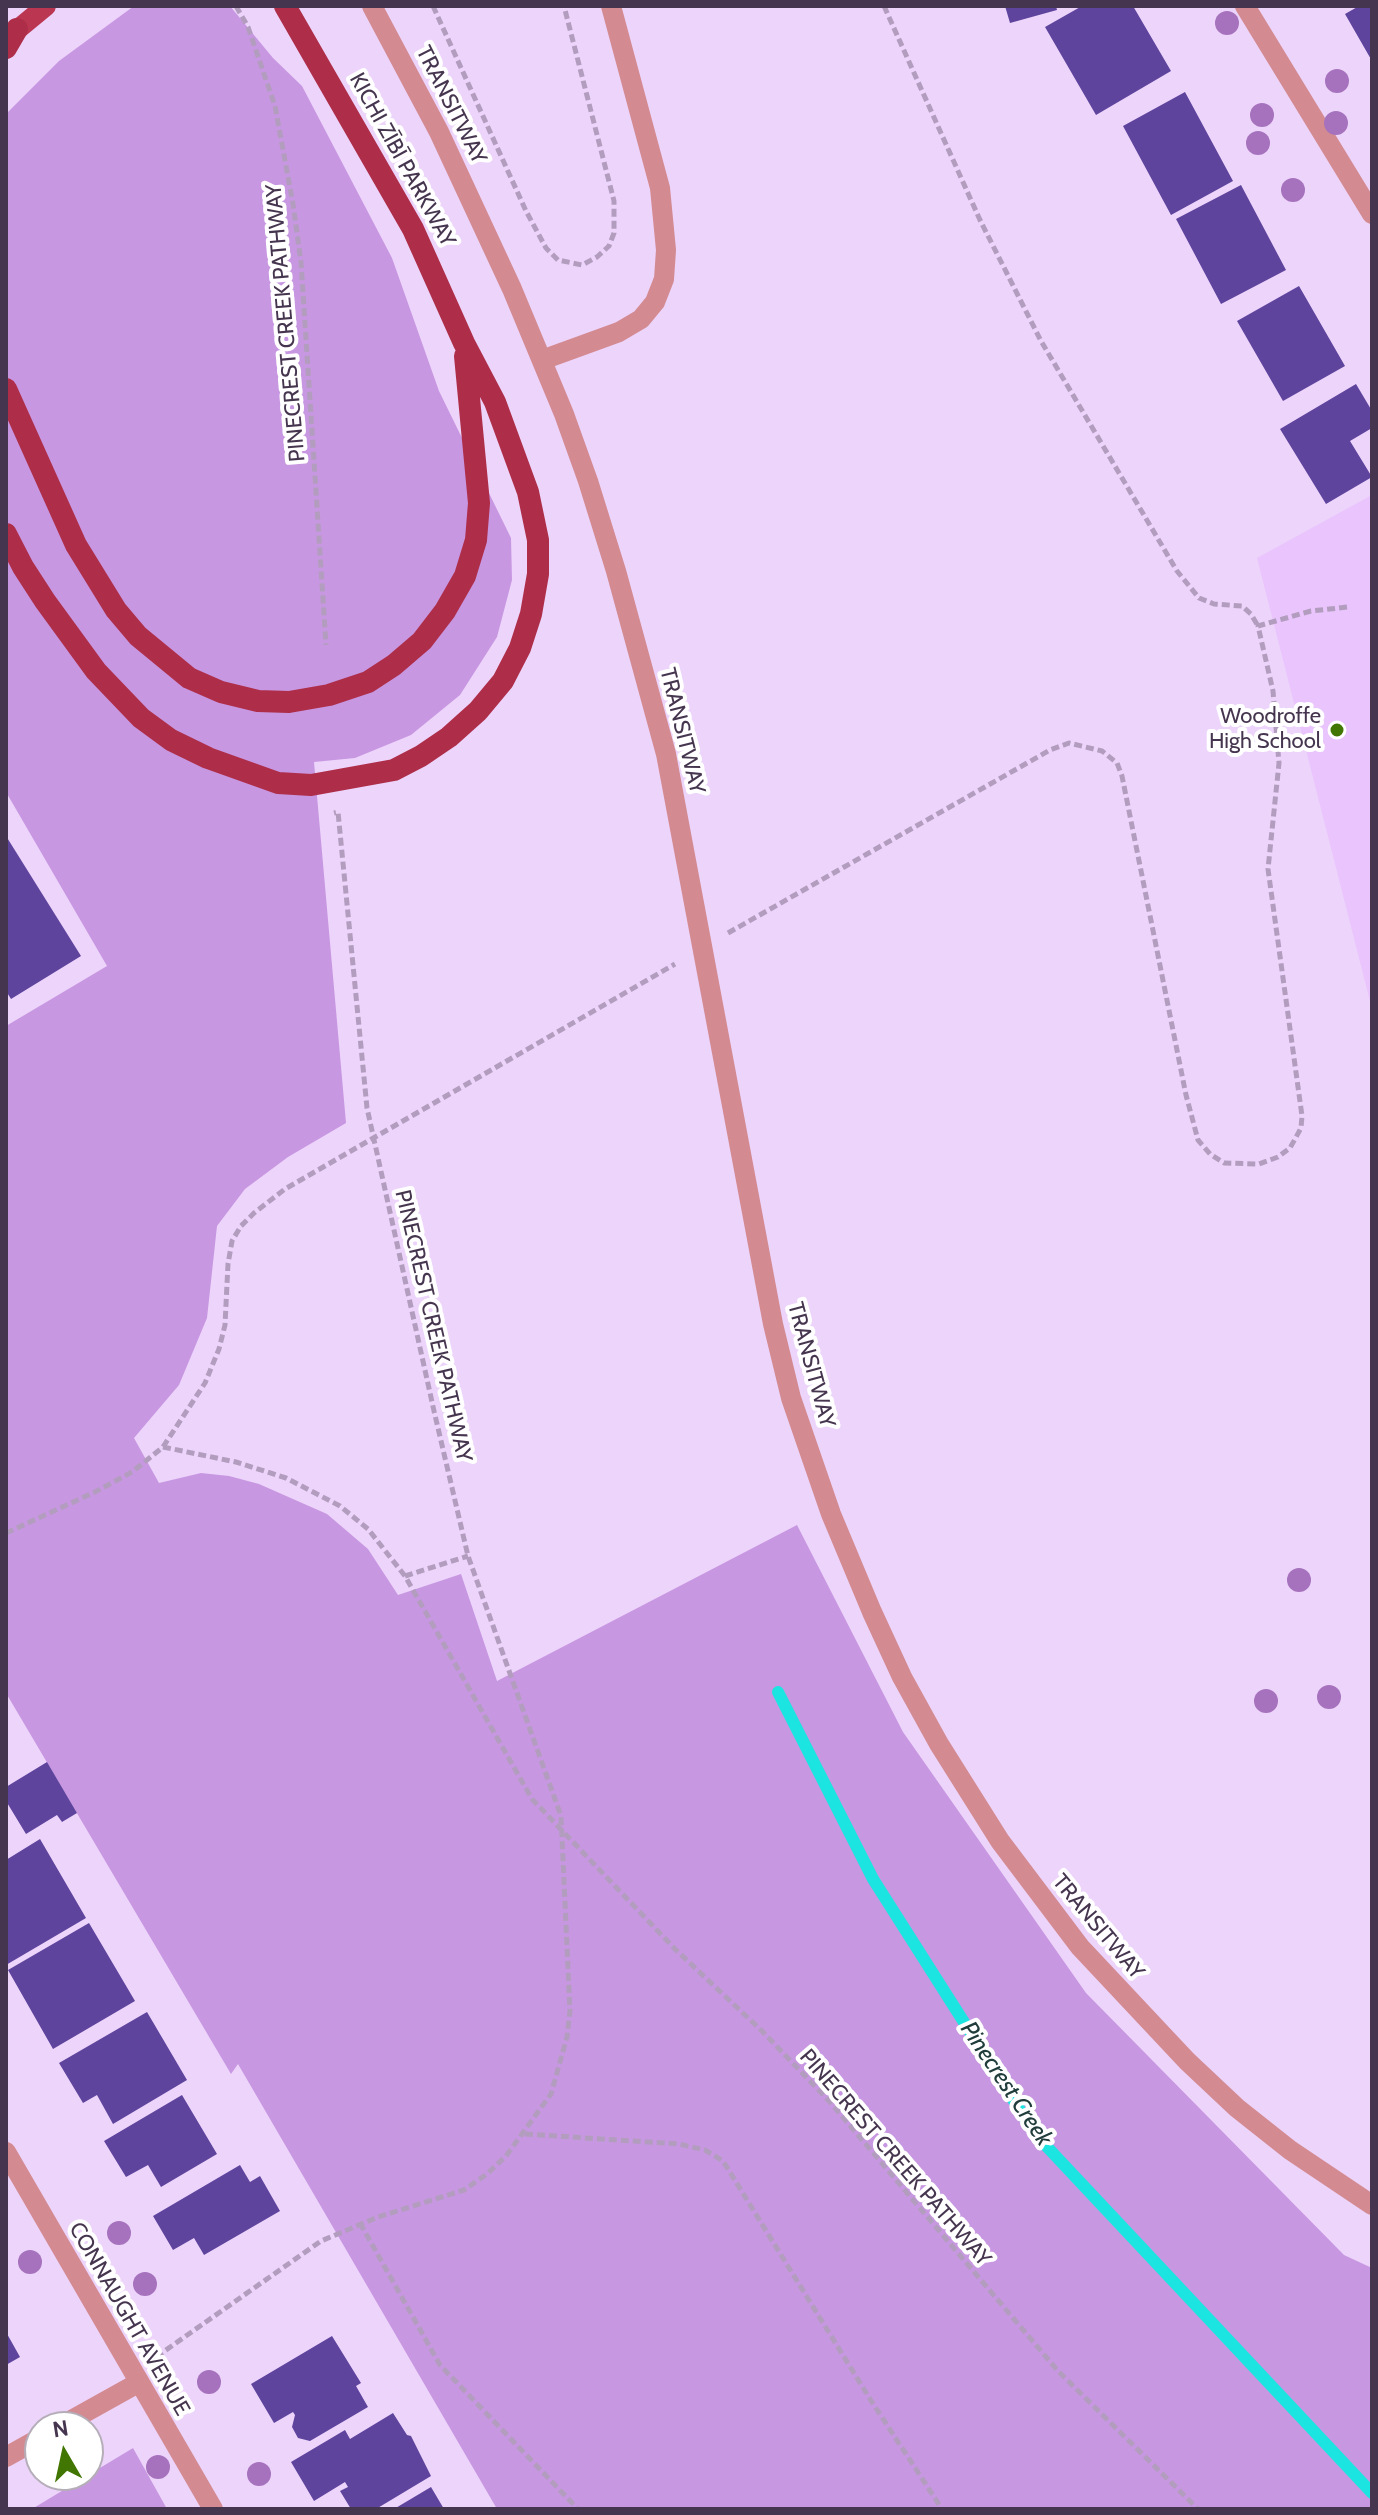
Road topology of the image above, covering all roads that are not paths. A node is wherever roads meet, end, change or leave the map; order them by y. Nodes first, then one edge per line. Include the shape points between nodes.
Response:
1 (46, 6) edge
2 (285, 6) edge
3 (372, 6) edge
4 (611, 6) edge
5 (1245, 6) edge
6 (10, 39) edge
7 (1372, 214) edge
8 (464, 343) junction
9 (542, 360) junction
10 (6, 389) edge
11 (6, 534) edge
12 (6, 2152) edge
13 (1372, 2205) edge
14 (135, 2378) junction
15 (84, 2411) edge
16 (24, 2447) edge
17 (6, 2457) edge
18 (213, 2509) edge

1 - 6 main road
2 - 8 highway, KICHI ZĪBĪ PARKWAY via 413,229
3 - 9 street, TRANSITWAY via 439,132
4 - 9 street via 660,188 664,279 641,319
5 - 7 street
8 - 10 highway via 479,503 476,540 465,576 422,641 394,665 368,682 289,702 221,692 189,678 138,636 76,545
8 - 11 highway, KICHI ZĪBĪ PARKWAY via 495,402 528,492 538,540 538,574 520,648 503,681 449,737 394,770 311,785 278,783 171,740 141,718 96,671 37,590
9 - 13 street, TRANSITWAY via 588,481 666,754 791,1398 872,1612 959,1778 1080,1947 1237,2108
12 - 14 street, CONNAUGHT AVENUE
14 - 15 street
14 - 18 street, CONNAUGHT AVENUE
16 - 17 street

